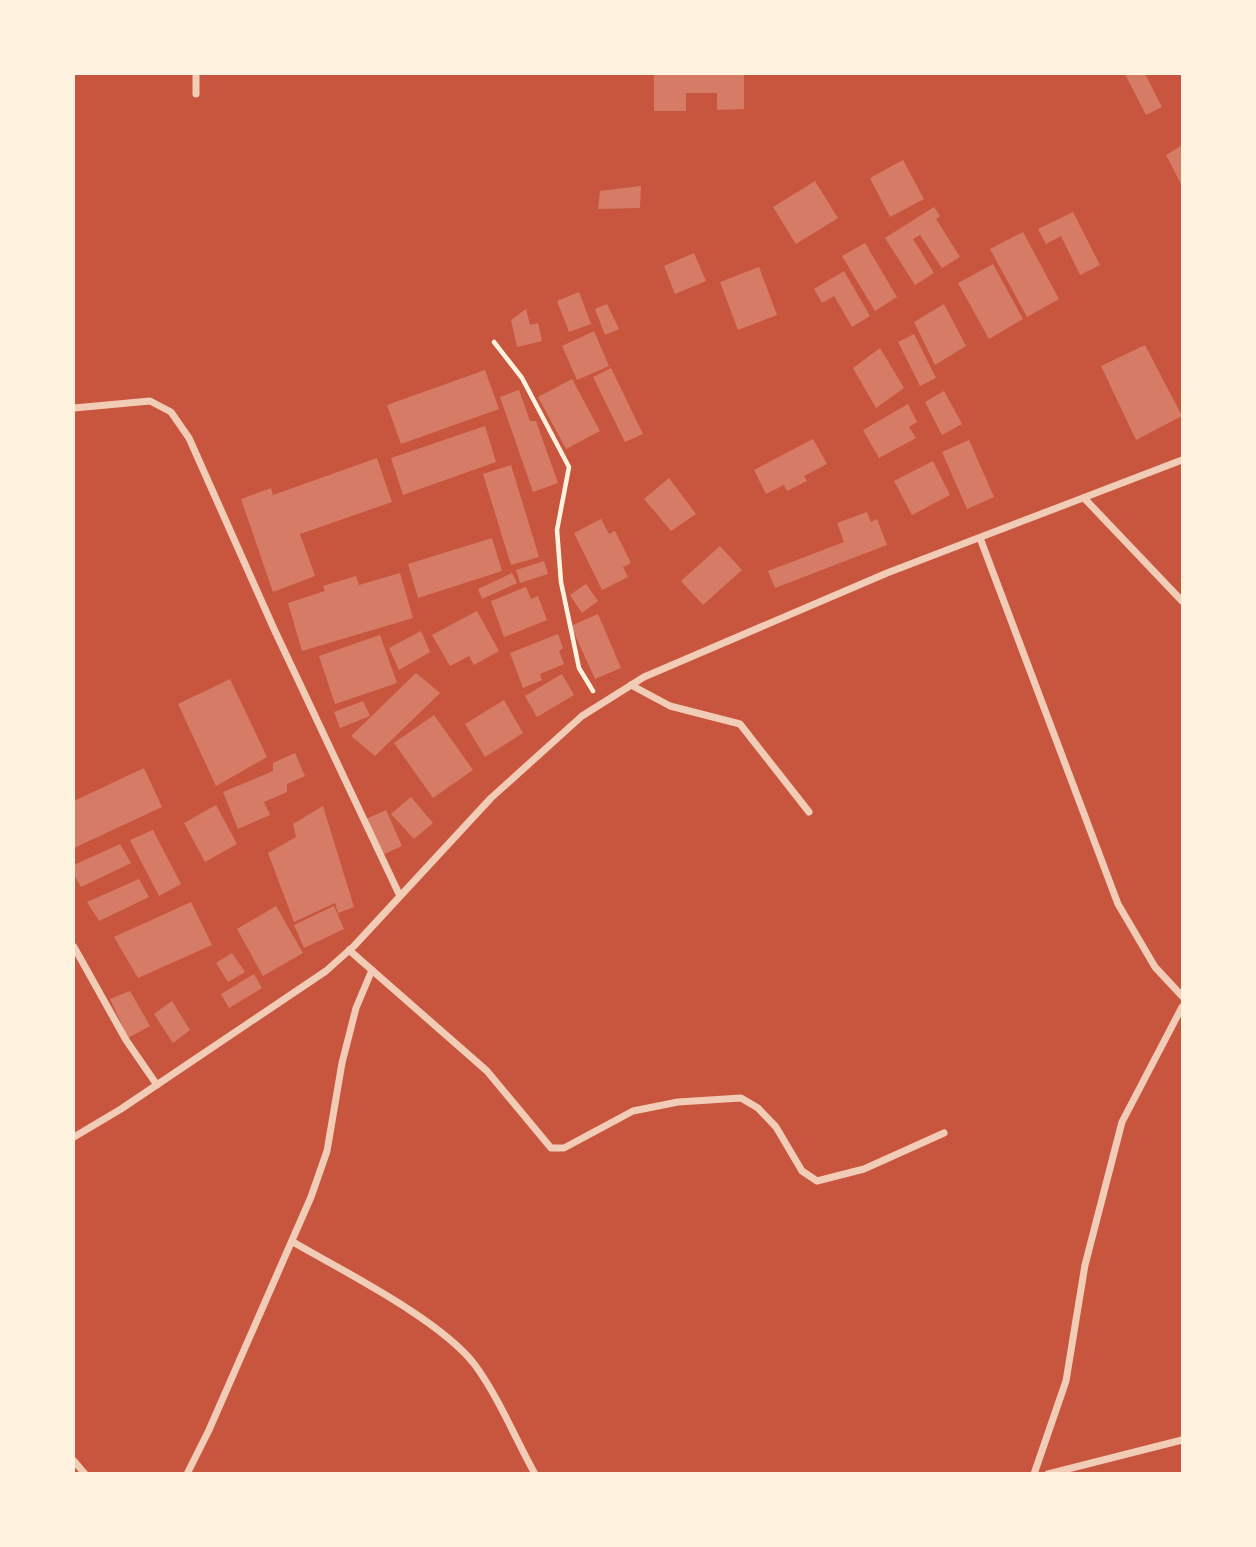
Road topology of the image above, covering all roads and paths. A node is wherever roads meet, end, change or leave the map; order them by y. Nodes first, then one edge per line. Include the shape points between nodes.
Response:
1 (196, 74) edge
2 (196, 94) dead end
3 (494, 342) dead end
4 (74, 408) edge
5 (1182, 460) edge
6 (1084, 498) junction
7 (979, 538) junction
8 (1182, 601) edge
9 (631, 685) junction
10 (600, 704) junction
11 (809, 812) dead end
12 (399, 894) junction
13 (74, 947) edge
14 (349, 950) junction
15 (372, 970) junction
16 (1182, 996) edge
17 (1182, 1007) edge
18 (157, 1085) junction
19 (944, 1133) dead end
20 (74, 1138) edge
21 (293, 1242) junction
22 (1182, 1440) edge
23 (74, 1461) edge
24 (85, 1474) edge
25 (187, 1474) edge
26 (535, 1474) edge
27 (1034, 1474) edge
28 (1048, 1474) edge

1 - 2 street
3 - 10 path via 522,379 569,467 557,530 561,582 579,668
4 - 12 street via 150,401 171,412 189,438
5 - 6 street
6 - 7 street
6 - 8 street
7 - 9 street via 887,573
7 - 16 street via 1118,904 1154,967
9 - 10 street
9 - 11 street via 670,706 740,724
10 - 12 street via 491,798
12 - 14 street
13 - 18 street
14 - 15 street
14 - 18 street via 326,971
15 - 19 street via 487,1071 551,1148 564,1148 634,1111 678,1102 741,1098 776,1127 802,1171 817,1181 864,1169
15 - 21 street via 356,1008 342,1063 327,1151
17 - 27 street via 1122,1122 1084,1265 1066,1381
18 - 20 street
21 - 25 street
21 - 26 street via 448,1338 474,1364
22 - 28 street
23 - 24 street

